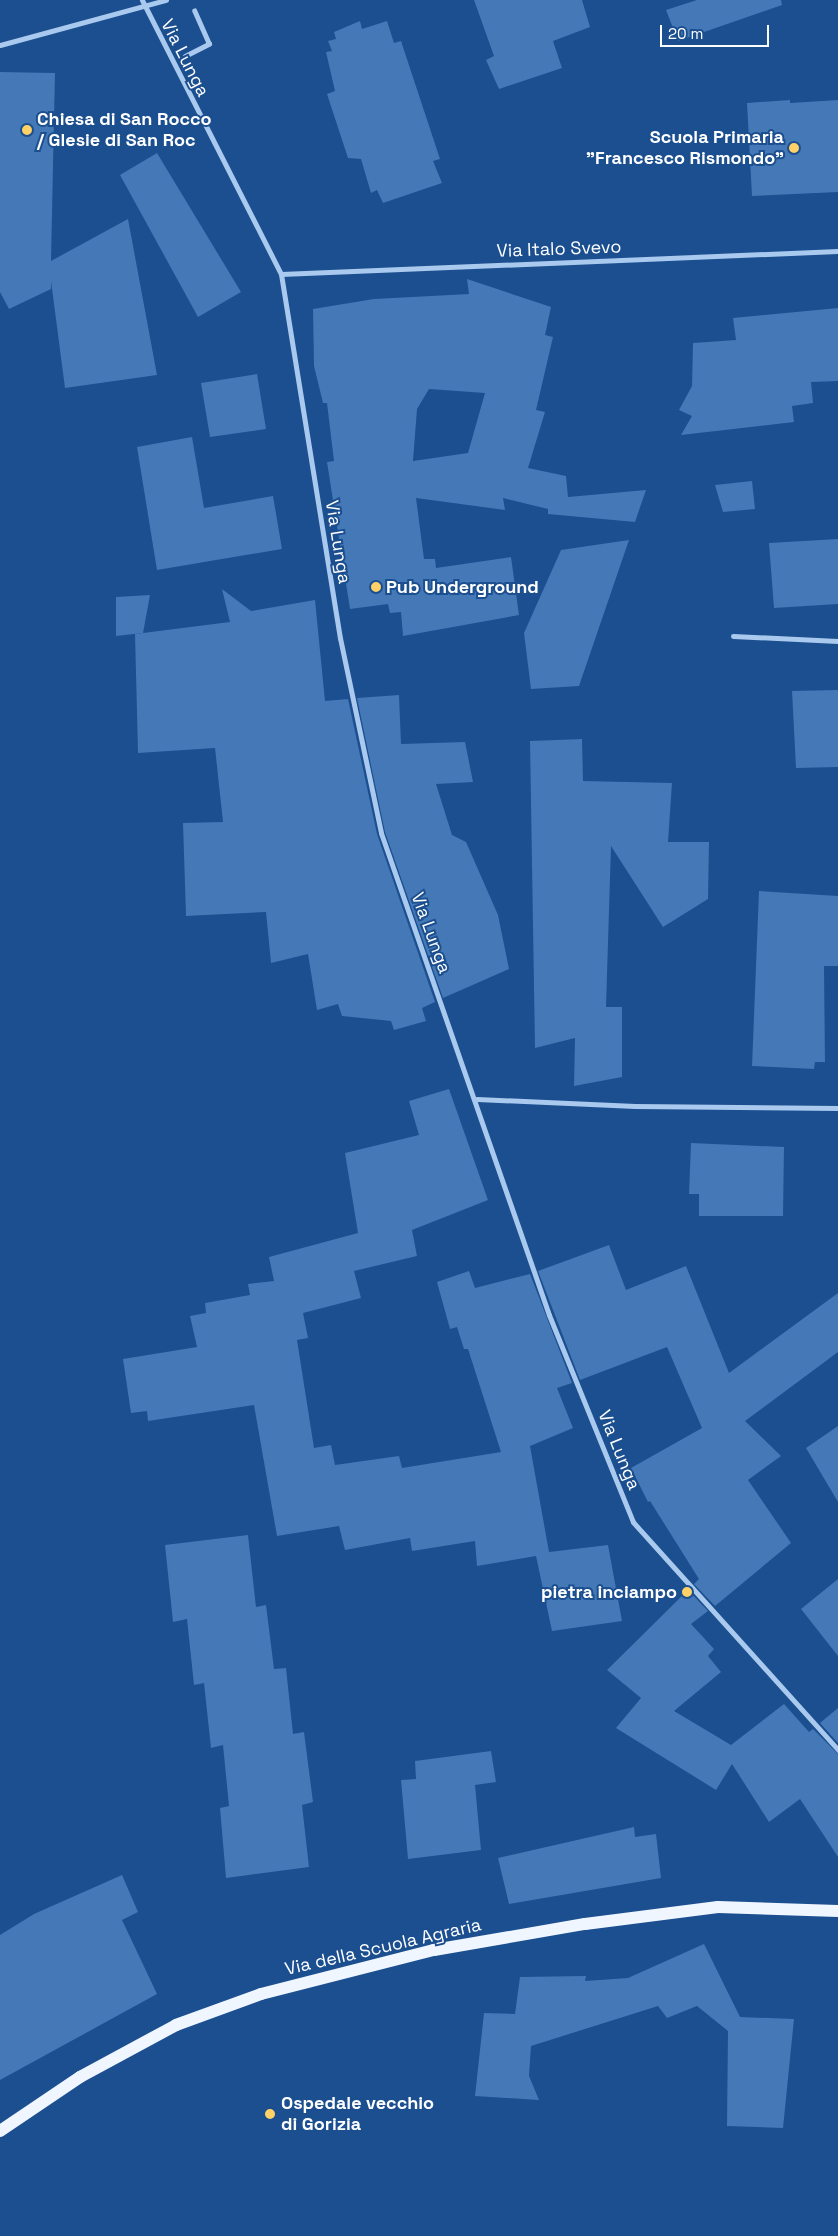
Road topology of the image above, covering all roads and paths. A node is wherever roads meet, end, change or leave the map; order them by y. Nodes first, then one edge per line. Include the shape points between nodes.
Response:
1 (166, 0) edge
2 (142, 2) edge
3 (194, 11) dead end
4 (0, 45) edge
5 (185, 56) dead end
6 (838, 251) edge
7 (281, 274) junction
8 (733, 636) dead end
9 (838, 641) edge
10 (477, 1098) junction
11 (838, 1108) edge
12 (838, 1750) edge
13 (838, 1911) edge
14 (0, 2131) edge

1 - 2 street
2 - 4 street
2 - 7 street, Via Lunga
3 - 5 street via 209,44
6 - 7 street, Via Italo Svevo
7 - 10 street, Via Lunga via 340,638 381,834
8 - 9 street
10 - 11 street via 635,1106
10 - 12 street, Via Lunga via 549,1315 633,1522
13 - 14 main road, Via della Scuola Agraria via 718,1907 585,1924 434,1950 271,1992 176,2025 80,2077

